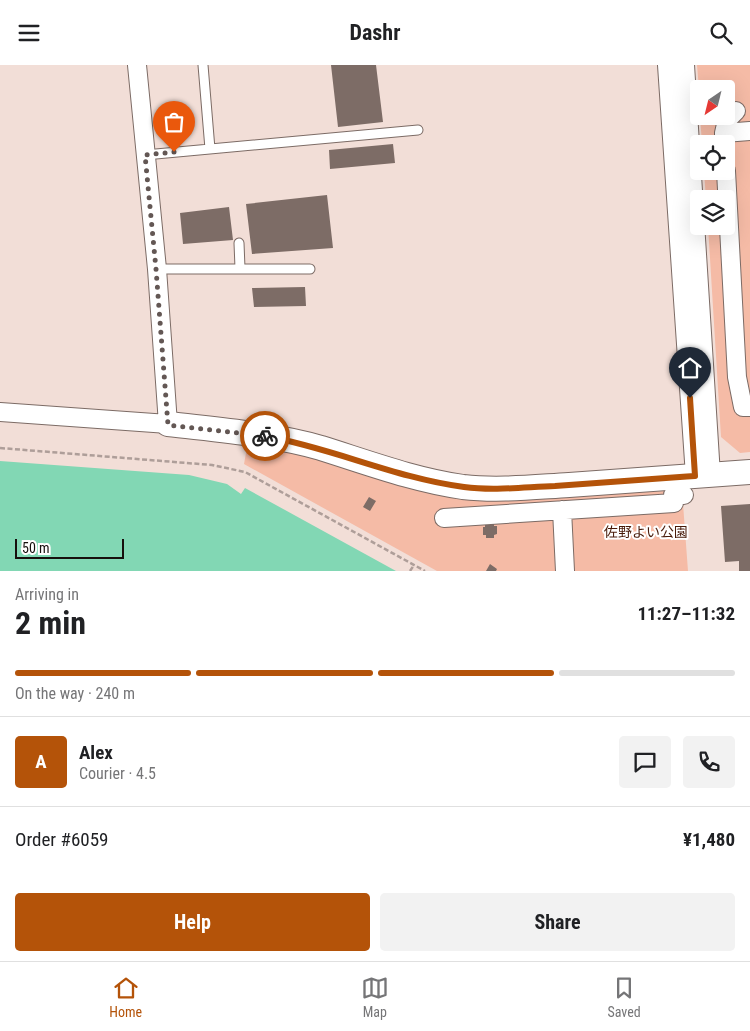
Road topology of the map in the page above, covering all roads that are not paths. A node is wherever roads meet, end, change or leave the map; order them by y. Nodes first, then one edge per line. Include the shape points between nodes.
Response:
1 (137, 65) edge
2 (203, 65) edge
3 (668, 65) edge
4 (685, 65) edge
5 (736, 111) dead end
6 (418, 130) dead end
7 (750, 131) edge
8 (725, 135) edge
9 (735, 136) edge
10 (210, 149) junction
11 (145, 155) junction
12 (726, 180) edge
13 (239, 243) dead end
14 (240, 268) junction
15 (156, 269) junction
16 (310, 269) dead end
17 (750, 407) edge
18 (0, 412) edge
19 (168, 425) junction
20 (750, 472) edge
21 (697, 482) junction
22 (562, 510) junction
23 (444, 518) dead end
24 (565, 571) edge

1 - 11 street
2 - 10 lane
3 - 21 street
4 - 21 street
5 - 8 street via 727,120
6 - 10 lane
7 - 9 street
10 - 11 lane
11 - 15 street
12 - 17 street via 737,377 743,407
13 - 14 lane
14 - 15 lane
14 - 16 lane
15 - 19 street
18 - 19 street
19 - 21 street via 298,443 406,476 470,487
20 - 21 street
21 - 22 street via 673,495 674,503
22 - 23 street
22 - 24 street

